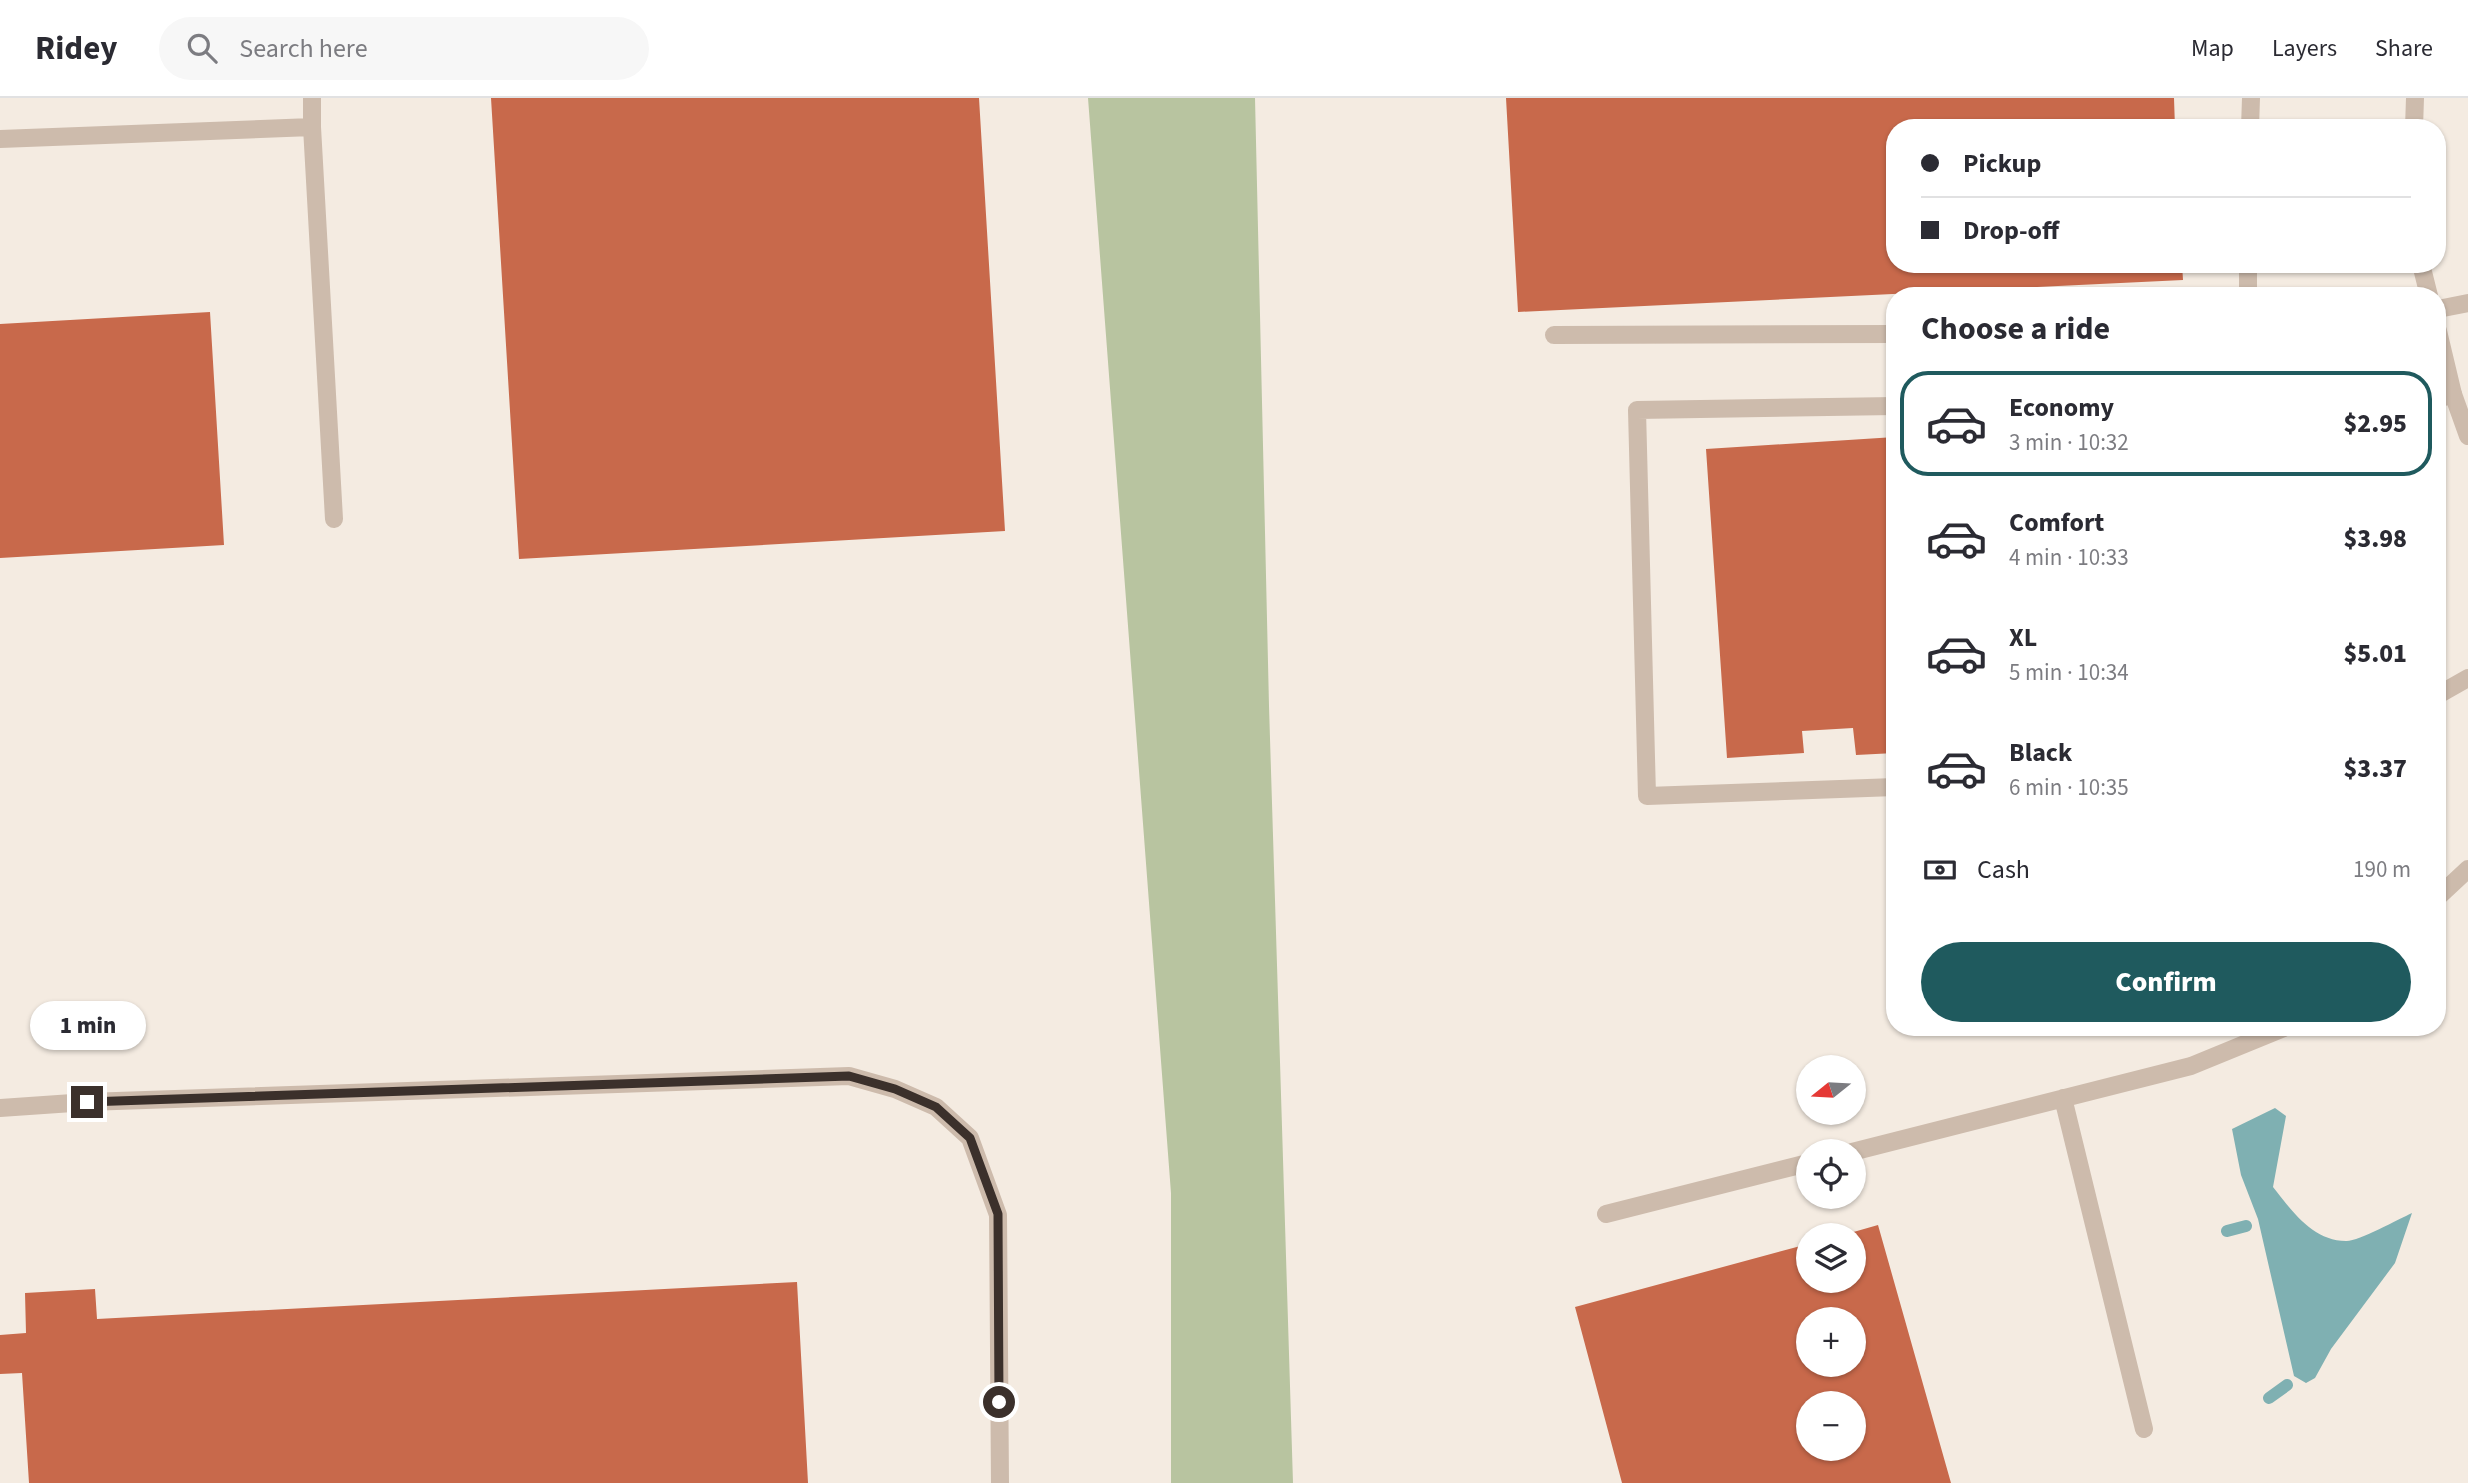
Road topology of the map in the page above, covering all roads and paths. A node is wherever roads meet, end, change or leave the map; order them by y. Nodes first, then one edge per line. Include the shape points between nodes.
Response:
1 (312, 98) edge
2 (2251, 98) edge
3 (2414, 98) edge
4 (2250, 119) edge
5 (2414, 119) edge
6 (312, 127) junction
7 (0, 139) edge
8 (2468, 303) edge
9 (2446, 307) edge
10 (1886, 334) edge
11 (1554, 335) dead end
12 (2446, 398) edge
13 (1886, 406) edge
14 (2468, 436) edge
15 (334, 519) dead end
16 (2468, 678) edge
17 (2446, 690) edge
18 (1886, 787) edge
19 (2468, 869) edge
20 (2446, 890) edge
21 (2264, 1036) edge
22 (2063, 1098) junction
23 (0, 1108) edge
24 (1866, 1148) edge
25 (1796, 1166) edge
26 (1606, 1214) dead end
27 (2144, 1429) dead end
28 (1000, 1483) edge

1 - 6 street
2 - 4 street
3 - 5 street
6 - 7 street
6 - 15 street
8 - 9 street
10 - 11 street
12 - 14 street
13 - 18 street via 1637,410 1647,796
16 - 17 street
19 - 20 street
21 - 22 street via 2191,1066
22 - 24 street
22 - 27 street
23 - 28 street via 849,1076 895,1089 936,1107 970,1138 998,1214
25 - 26 street

